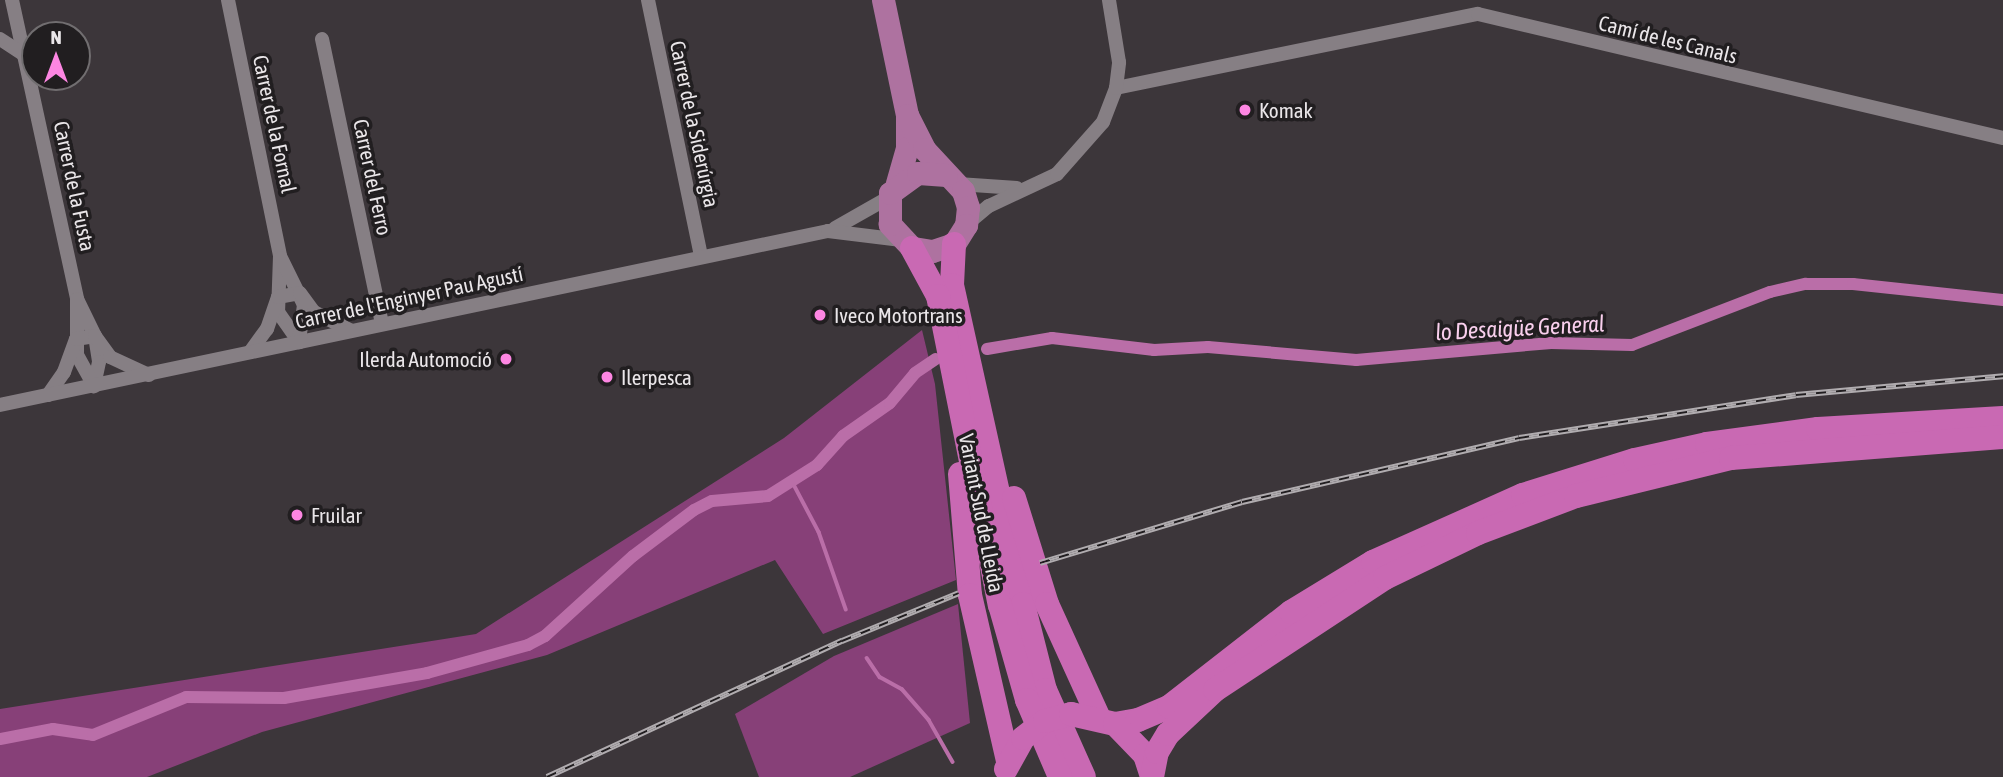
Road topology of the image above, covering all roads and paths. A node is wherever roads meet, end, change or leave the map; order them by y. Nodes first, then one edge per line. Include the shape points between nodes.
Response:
1 (12, 0) edge
2 (228, 0) edge
3 (648, 0) edge
4 (883, 0) edge
5 (1109, 0) edge
6 (21, 38) edge
7 (0, 39) edge
8 (322, 39) dead end
9 (21, 52) edge
10 (1116, 88) junction
11 (33, 91) edge
12 (907, 115) junction
13 (2003, 138) edge
14 (952, 179) junction
15 (1036, 186) junction
16 (892, 191) junction
17 (828, 231) junction
18 (960, 234) junction
19 (907, 244) junction
20 (280, 256) junction
21 (701, 257) junction
22 (300, 293) junction
23 (278, 298) junction
24 (77, 299) junction
25 (382, 323) junction
26 (351, 330) junction
27 (95, 336) junction
28 (76, 339) junction
29 (299, 342) junction
30 (250, 352) junction
31 (961, 363) junction
32 (149, 375) junction
33 (93, 386) junction
34 (48, 396) junction
35 (0, 405) edge
36 (2003, 418) edge
37 (2003, 437) edge
38 (1036, 695) junction
39 (1107, 720) junction
40 (1055, 743) junction
41 (1006, 769) edge
42 (1152, 776) edge
43 (1060, 777) edge
44 (1084, 777) edge

1 - 6 street, Carrer de la Fusta
2 - 20 street, Carrer de la Fornal
3 - 21 street, Carrer de la Siderúrgia
4 - 12 main road
5 - 10 street via 1118,53
7 - 9 street
8 - 25 street, Carrer del Ferro
10 - 13 street, Camí de les Canals via 1478,14
10 - 15 street via 1109,111 1087,145 1058,174
11 - 24 street, Carrer de la Fusta
12 - 14 main road via 924,149
12 - 16 main road via 907,148
14 - 15 street via 995,189
14 - 16 main road via 918,173
14 - 18 main road via 966,199
15 - 18 street via 989,206
16 - 17 street, Carrer de l'Enginyer Pau Agustí
16 - 19 main road via 890,224
17 - 19 street, Carrer de l'Enginyer Pau Agustí via 858,231
17 - 21 street, Carrer de l'Enginyer Pau Agustí
18 - 19 main road via 932,251
18 - 31 highway, Variant Sud de Lleida via 951,278
19 - 31 highway, Variant Sud de Lleida via 933,281
20 - 22 street, Carrer de la Fornal
20 - 23 street, Carrer de la Fornal
21 - 25 street, Carrer de l'Enginyer Pau Agustí
22 - 23 street
22 - 26 street, Carrer de la Fornal via 314,312
22 - 29 street, Carrer de la Fornal
23 - 29 street, Carrer de la Fornal via 280,318
23 - 30 street, Carrer de la Fornal via 267,329
24 - 27 street, Carrer de la Fusta
24 - 28 street, Carrer de la Fusta
25 - 26 street, Carrer de l'Enginyer Pau Agustí
26 - 29 street, Carrer de l'Enginyer Pau Agustí
27 - 28 street
27 - 32 street, Carrer de la Fusta via 110,357
27 - 33 street, Carrer de la Fusta via 99,362
28 - 33 street, Carrer de la Fusta via 79,362
28 - 34 street, Carrer de la Fusta via 65,372
29 - 30 street, Carrer de l'Enginyer Pau Agustí
30 - 32 street, Carrer de l'Enginyer Pau Agustí
31 - 38 highway, Variant Sud de Lleida via 1018,583
31 - 38 highway, Variant Sud de Lleida via 1000,605
31 - 39 highway via 1047,604
31 - 41 highway via 970,595
32 - 33 street, Carrer de l'Enginyer Pau Agustí
33 - 34 street, Carrer de l'Enginyer Pau Agustí
34 - 35 street, Carrer de l'Enginyer Pau Agustí
36 - 39 highway via 1818,429 1720,442 1635,460 1512,499 1373,562 1269,627 1169,707 1138,720
37 - 42 highway via 1731,458 1576,496 1478,533 1385,578 1215,690 1168,734 1157,752
38 - 40 highway, Variant Sud de Lleida
39 - 41 highway via 1071,714 1045,721 1023,738
39 - 42 highway via 1145,755
40 - 43 highway, Variant Sud de Lleida
40 - 44 highway

